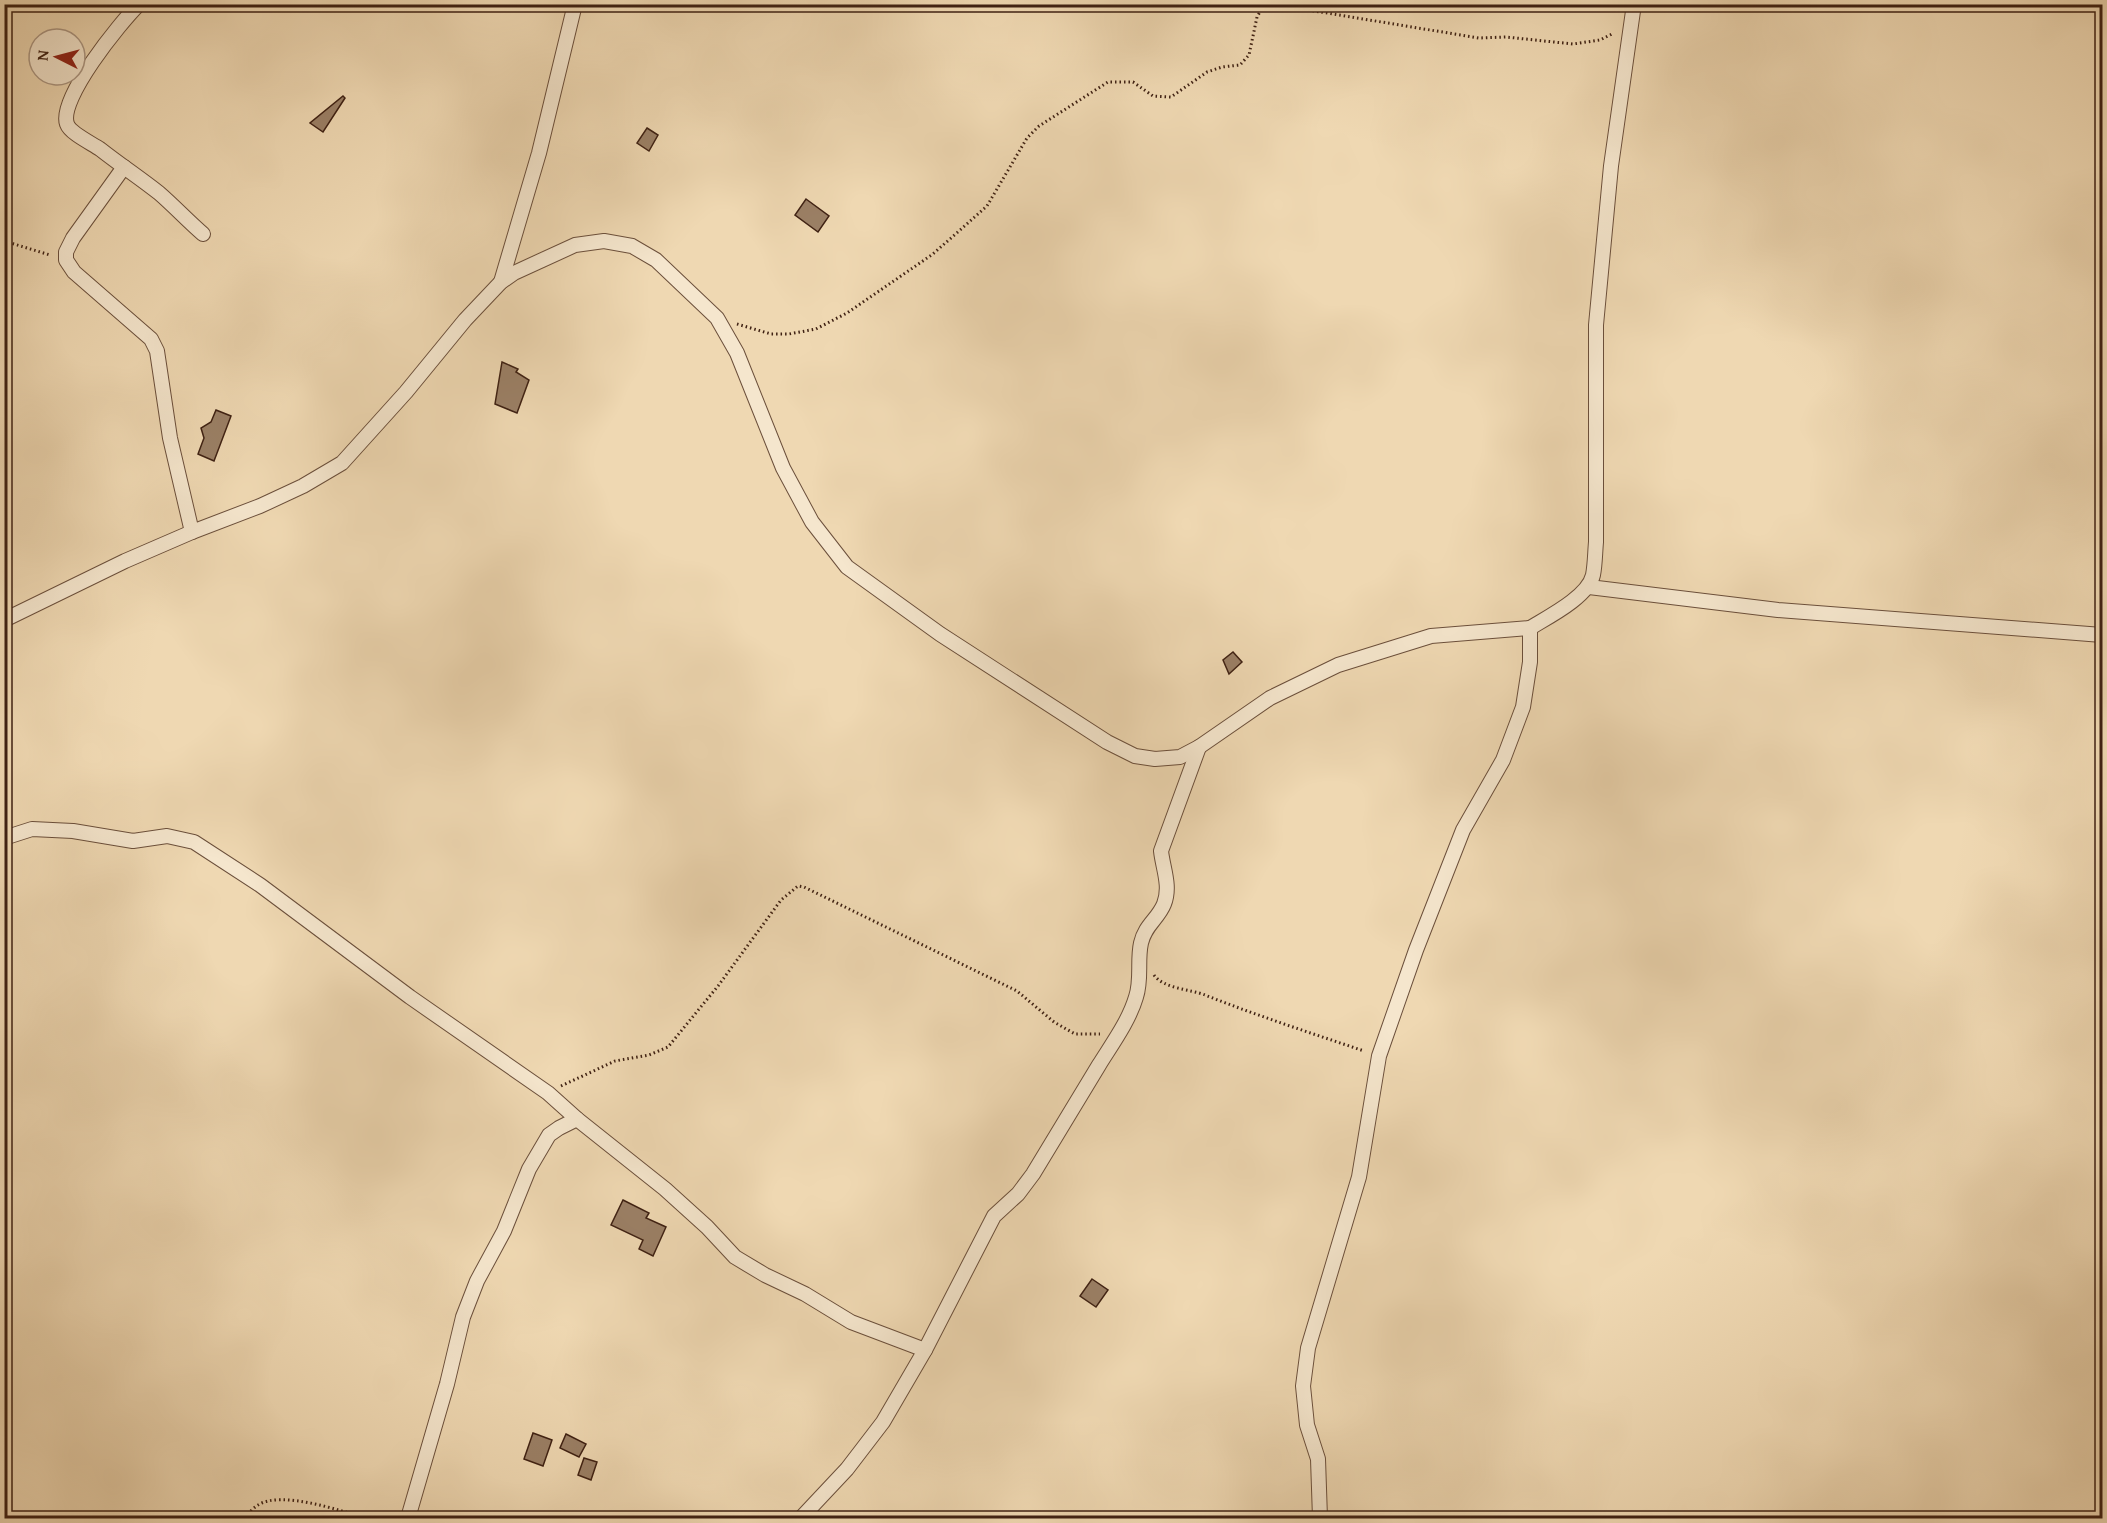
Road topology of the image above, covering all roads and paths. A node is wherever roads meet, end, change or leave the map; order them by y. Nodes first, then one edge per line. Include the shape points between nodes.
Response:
1 (139, 4) edge
2 (575, 4) edge
3 (1634, 4) edge
4 (1632, 24) junction
5 (124, 167) junction
6 (203, 234) dead end
7 (4, 241) edge
8 (66, 260) junction
9 (501, 282) junction
10 (717, 318) junction
11 (192, 532) junction
12 (1588, 587) junction
13 (4, 620) edge
14 (1530, 628) junction
15 (2103, 635) edge
16 (1199, 747) junction
17 (4, 838) edge
18 (1153, 967) dead end
19 (1122, 1028) junction
20 (1379, 1056) junction
21 (548, 1093) junction
22 (577, 1119) junction
23 (925, 1350) junction
24 (245, 1518) edge
25 (366, 1518) edge
26 (408, 1518) edge
27 (801, 1518) edge
28 (1320, 1518) edge

1 - 5 street via 70,98 66,116 73,132
2 - 9 street via 540,153
3 - 4 street
4 - 10 path via 1600,40 1573,44 1479,38 1269,5 1257,17 1250,55 1240,65 1207,72 1171,97 1153,96 1133,82 1108,82 1039,126 987,206 933,254 847,313 816,329 789,334 771,334
4 - 12 street via 1611,166 1596,325 1596,542
5 - 6 street
5 - 8 street via 73,238
7 - 8 path
8 - 11 street via 74,272 151,339 157,351 170,438
9 - 10 street via 575,244 604,241 632,246 656,260
9 - 11 street via 342,464 260,506
10 - 16 street via 737,353 783,468 812,522 847,567 940,634 1134,756 1180,757
11 - 13 street
12 - 14 street
12 - 15 street via 1778,610
14 - 16 street via 1431,636 1338,665 1270,698
14 - 20 street via 1530,662 1523,707 1503,760 1463,830
16 - 19 street via 1161,851 1166,894 1163,906 1145,929 1140,945 1140,981
17 - 21 street via 32,829 133,841 167,836 194,842 260,885
18 - 20 path via 1158,981
19 - 21 path via 1076,1034 1054,1022 1017,991 798,886 781,900 668,1047 615,1061
19 - 23 street via 1033,1174 994,1216
20 - 28 street via 1359,1177 1316,1315 1303,1386 1318,1459
21 - 22 street
22 - 23 street via 664,1189 735,1257 851,1322
22 - 26 street via 549,1135 477,1281
23 - 27 street via 883,1422 848,1469
24 - 25 path via 259,1504 284,1500 314,1503

